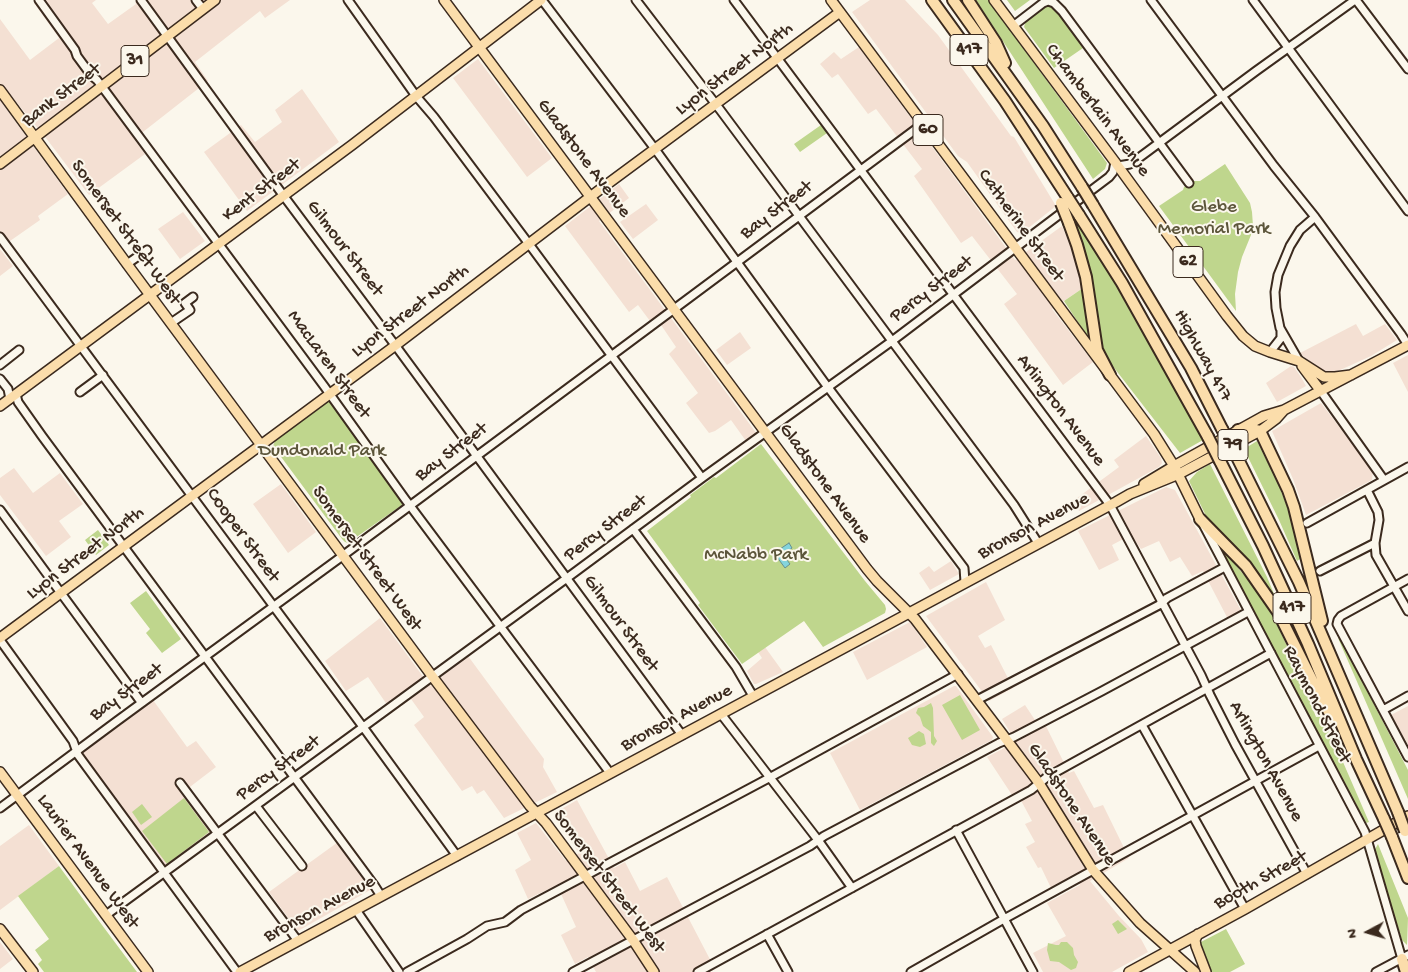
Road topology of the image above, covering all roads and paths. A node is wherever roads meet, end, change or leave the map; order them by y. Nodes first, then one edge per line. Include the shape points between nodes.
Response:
1 (39, 0) edge
2 (142, 0) edge
3 (196, 0) edge
4 (215, 0) edge
5 (348, 0) edge
6 (444, 0) edge
7 (542, 0) edge
8 (636, 0) edge
9 (734, 0) edge
10 (832, 0) edge
11 (932, 0) edge
12 (953, 0) edge
13 (968, 0) edge
14 (994, 0) edge
15 (1151, 0) edge
16 (1253, 0) edge
17 (1356, 0) edge
18 (203, 10) junction
19 (840, 12) junction
20 (1013, 26) junction
21 (168, 36) junction
22 (479, 47) junction
23 (1288, 48) junction
24 (778, 58) junction
25 (1408, 69) edge
26 (101, 86) junction
27 (0, 90) edge
28 (1018, 91) junction
29 (416, 96) junction
30 (1222, 97) junction
31 (716, 104) junction
32 (924, 123) junction
33 (35, 137) junction
34 (1159, 142) junction
35 (655, 149) junction
36 (1136, 160) junction
37 (0, 164) edge
38 (1116, 164) junction
39 (860, 170) junction
40 (1124, 174) junction
41 (1189, 183) dead end
42 (283, 195) junction
43 (591, 197) junction
44 (1064, 200) junction
45 (1408, 211) edge
46 (799, 215) junction
47 (1315, 218) junction
48 (0, 237) edge
49 (218, 244) junction
50 (529, 244) junction
51 (1017, 249) junction
52 (147, 250) dead end
53 (738, 262) junction
54 (127, 264) junction
55 (953, 294) junction
56 (150, 295) junction
57 (193, 297) dead end
58 (674, 308) junction
59 (171, 323) junction
60 (1281, 330) junction
61 (892, 340) junction
62 (396, 345) junction
63 (1408, 345) edge
64 (82, 346) junction
65 (19, 350) dead end
66 (1270, 352) junction
67 (610, 356) junction
68 (1299, 361) junction
69 (0, 365) edge
70 (104, 375) junction
71 (1110, 375) junction
72 (1351, 375) junction
73 (0, 379) edge
74 (829, 387) junction
75 (1320, 390) junction
76 (80, 392) dead end
77 (329, 394) junction
78 (13, 396) junction
79 (0, 406) edge
80 (1284, 410) junction
81 (1238, 430) junction
82 (1260, 431) junction
83 (766, 433) junction
84 (261, 445) junction
85 (476, 455) junction
86 (1174, 466) junction
87 (1408, 468) edge
88 (1179, 474) junction
89 (702, 478) junction
90 (1384, 480) junction
91 (1367, 490) junction
92 (1130, 494) junction
93 (192, 496) junction
94 (410, 505) junction
95 (1110, 505) junction
96 (0, 510) edge
97 (1200, 519) junction
98 (1307, 523) dead end
99 (634, 529) junction
100 (1038, 543) junction
101 (1375, 543) junction
102 (123, 546) junction
103 (343, 555) junction
104 (1225, 567) junction
105 (1320, 571) dead end
106 (567, 578) junction
107 (1408, 578) edge
108 (965, 582) junction
109 (1394, 586) junction
110 (60, 592) junction
111 (1162, 601) junction
112 (273, 606) junction
113 (1408, 611) edge
114 (1248, 612) junction
115 (909, 613) junction
116 (501, 627) junction
117 (0, 639) edge
118 (1186, 646) junction
119 (1271, 653) junction
120 (205, 656) junction
121 (1332, 656) junction
122 (958, 674) junction
123 (432, 677) junction
124 (1208, 689) junction
125 (753, 696) junction
126 (1408, 696) edge
127 (977, 700) junction
128 (141, 702) junction
129 (1383, 710) junction
130 (721, 714) junction
131 (1142, 725) junction
132 (364, 727) junction
133 (682, 735) junction
134 (1007, 740) junction
135 (1319, 746) junction
136 (76, 751) junction
137 (1408, 757) edge
138 (1356, 759) junction
139 (0, 772) edge
140 (610, 773) junction
141 (294, 778) junction
142 (769, 778) junction
143 (1256, 780) junction
144 (180, 783) dead end
145 (1039, 783) junction
146 (17, 795) junction
147 (256, 806) junction
148 (0, 808) edge
149 (536, 813) junction
150 (1403, 814) edge
151 (1193, 815) junction
152 (956, 830) junction
153 (218, 834) junction
154 (1407, 834) edge
155 (1367, 839) junction
156 (818, 840) junction
157 (457, 856) junction
158 (302, 866) dead end
159 (1093, 870) junction
160 (164, 873) junction
161 (1308, 874) junction
162 (585, 876) junction
163 (1408, 878) edge
164 (852, 888) junction
165 (381, 896) junction
166 (1244, 909) junction
167 (356, 910) junction
168 (106, 915) junction
169 (1004, 919) junction
170 (0, 929) edge
171 (768, 934) junction
172 (1198, 934) junction
173 (633, 940) junction
174 (298, 941) junction
175 (1169, 950) junction
176 (1405, 957) edge
177 (33, 972) edge
178 (148, 972) edge
179 (239, 972) edge
180 (399, 972) edge
181 (407, 972) edge
182 (574, 972) edge
183 (654, 972) edge
184 (698, 972) edge
185 (788, 972) edge
186 (911, 972) edge
187 (1033, 972) edge
188 (1129, 972) edge
189 (1195, 972) edge
190 (1206, 972) edge
191 (1376, 972) edge
192 (1406, 972) edge

1 - 26 street, MacLaren Street
2 - 21 street, Gilmour Street
3 - 18 street
4 - 18 main road, Bank Street / 31
5 - 29 street
6 - 22 main road, Gladstone Avenue
7 - 22 main road, Kent Street
7 - 35 street
8 - 31 street
9 - 24 street, Arlington Avenue
10 - 19 main road, Catherine Street / 60
11 - 44 highway, 417 via 1005,101
12 - 28 highway, Highway 417 / 417
13 - 28 highway via 996,43
14 - 20 main road, Chamberlain Avenue / 62
15 - 30 street
16 - 23 street
17 - 23 street
17 - 25 street
18 - 21 main road, Bank Street / 31
19 - 24 main road, Lyon Street North
19 - 32 main road, Catherine Street / 60
20 - 34 street via 1043,3 1054,3
20 - 38 main road, Chamberlain Avenue / 62
21 - 26 main road, Bank Street / 31
21 - 42 street, Gilmour Street
22 - 29 main road, Kent Street
22 - 43 main road, Gladstone Avenue
23 - 30 street
23 - 45 street
24 - 31 main road, Lyon Street North
24 - 39 street, Arlington Avenue
26 - 33 main road, Bank Street / 31
26 - 49 street, MacLaren Street
27 - 33 main road, Somerset Street West
28 - 121 highway, Highway 417 / 417, bridge via 1082,187 1191,368 1299,582
29 - 42 main road, Kent Street
29 - 50 street
30 - 34 street
30 - 47 street
31 - 35 main road, Lyon Street North
31 - 46 street
32 - 39 street, Bay Street
32 - 51 main road, Catherine Street / 60
33 - 37 main road, Bank Street / 31
33 - 54 main road, Somerset Street West
34 - 36 street
34 - 41 street
35 - 43 main road, Lyon Street North
35 - 53 street
36 - 38 street via 1130,164
36 - 40 street
38 - 40 main road, Chamberlain Avenue / 62
38 - 51 street, Percy Street via 1109,177
39 - 46 street, Bay Street
39 - 55 street, Arlington Avenue
40 - 66 main road, Chamberlain Avenue / 62 via 1227,316 1254,346
42 - 49 main road, Kent Street
42 - 62 street, Gilmour Street
43 - 50 main road, Lyon Street North
43 - 58 main road, Gladstone Avenue
44 - 71 highway, bridge via 1086,277 1098,350
44 - 138 highway, 417, bridge via 1079,215 1122,283 1208,437 1300,626
46 - 53 street, Bay Street
46 - 61 street
47 - 60 street via 1297,234 1278,276 1275,302
47 - 63 street
48 - 64 street, Cooper Street
49 - 56 main road, Kent Street
49 - 77 street, MacLaren Street
50 - 62 main road, Lyon Street North
50 - 67 street
51 - 55 street, Percy Street
51 - 71 main road, Catherine Street / 60
52 - 54 street
53 - 58 street, Bay Street
53 - 74 street
54 - 56 main road, Somerset Street West
55 - 61 street, Percy Street
55 - 95 street, Arlington Avenue
56 - 59 main road, Somerset Street West
56 - 64 main road, Kent Street
57 - 59 street via 185,303 190,310
58 - 67 street, Bay Street
58 - 83 main road, Gladstone Avenue
59 - 84 main road, Somerset Street West
60 - 66 street via 1281,338
60 - 68 street
61 - 74 street, Percy Street
61 - 100 street via 1014,505
62 - 77 main road, Lyon Street North
62 - 85 street, Gilmour Street
63 - 72 main road, Bronson Avenue / 79
64 - 70 street, Cooper Street
64 - 78 main road, Kent Street
65 - 69 street
66 - 68 main road, Chamberlain Avenue / 62
67 - 85 street, Bay Street
67 - 89 street
68 - 72 main road, Chamberlain Avenue via 1324,377
68 - 75 main road
70 - 76 street
70 - 93 street, Cooper Street
71 - 86 main road, Catherine Street / 60
72 - 75 main road, Bronson Avenue / 79
73 - 78 street
74 - 83 street, Percy Street
74 - 108 street via 964,568
75 - 80 main road, Bronson Avenue / 79
75 - 90 street
77 - 84 main road, Lyon Street North
77 - 94 street, MacLaren Street
78 - 79 main road, Kent Street
78 - 102 street
80 - 81 main road, Bronson Avenue / 79
80 - 82 main road, Bronson Avenue / 79
81 - 82 highway
81 - 86 main road, Bronson Avenue / 79
82 - 88 main road, Bronson Avenue / 79
82 - 121 highway via 1294,507
83 - 89 street, Percy Street
83 - 115 main road, Gladstone Avenue via 870,573
84 - 93 main road, Lyon Street North
84 - 103 main road, Somerset Street West
85 - 94 street, Bay Street
85 - 106 street, Gilmour Street
86 - 88 main road, Catherine Street / 60
86 - 92 main road, Bronson Avenue / 79
87 - 90 street
88 - 92 main road, Bronson Avenue / 79
88 - 97 main road, Raymond Street
89 - 99 street, Percy Street
90 - 91 street
91 - 98 street
91 - 101 street via 1378,512
92 - 95 main road, Bronson Avenue / 79
93 - 102 main road, Lyon Street North
93 - 112 street, Cooper Street
94 - 103 street, Bay Street
94 - 116 street, MacLaren Street
95 - 100 main road, Bronson Avenue / 79
95 - 111 street, Arlington Avenue
96 - 110 street
97 - 104 street, Raymond Street
97 - 138 highway via 1246,566 1278,612
99 - 106 street, Percy Street
99 - 125 street
100 - 108 main road, Bronson Avenue / 79
101 - 105 street
101 - 109 street via 1376,555
102 - 110 main road, Lyon Street North
102 - 120 street
103 - 112 street, Bay Street
103 - 123 main road, Somerset Street West
104 - 111 street
104 - 114 street, Raymond Street
106 - 116 street, Percy Street
106 - 133 street, Gilmour Street
107 - 109 street
108 - 115 main road, Bronson Avenue / 79
109 - 113 street
109 - 129 street via 1338,620 1338,627
110 - 117 main road, Lyon Street North
110 - 128 street
111 - 118 street, Arlington Avenue
111 - 127 street
112 - 120 street, Bay Street
112 - 132 street, Cooper Street
114 - 118 street
114 - 119 street, Raymond Street
115 - 122 main road, Gladstone Avenue
115 - 125 main road, Bronson Avenue / 79
116 - 123 street, Percy Street
116 - 140 street, MacLaren Street
117 - 136 street via 73,741
118 - 124 street, Arlington Avenue
118 - 134 street
119 - 124 street
119 - 135 street, Raymond Street
120 - 128 street, Bay Street
120 - 141 street
121 - 150 highway, Highway 417 / 417
122 - 127 main road, Gladstone Avenue
122 - 142 street
123 - 132 street, Percy Street
123 - 149 main road, Somerset Street West
124 - 131 street
124 - 143 street, Arlington Avenue
125 - 130 main road, Bronson Avenue / 79
126 - 129 street
127 - 134 main road, Gladstone Avenue
128 - 136 street, Bay Street
129 - 137 street
130 - 133 main road, Bronson Avenue / 79
130 - 142 street
131 - 145 street
131 - 151 street
132 - 141 street, Percy Street
132 - 157 street, Cooper Street
133 - 140 main road, Bronson Avenue / 79
134 - 145 main road, Gladstone Avenue
134 - 156 street
135 - 143 street
135 - 155 street, Raymond Street
136 - 146 street, Bay Street
136 - 160 street
138 - 163 highway, 417, bridge
139 - 146 main road, Laurier Avenue West
140 - 149 main road, Bronson Avenue / 79
141 - 147 street, Percy Street
141 - 165 street
142 - 156 street
142 - 162 street
143 - 151 street
143 - 161 street, Arlington Avenue
144 - 153 street
145 - 152 street
145 - 159 main road, Gladstone Avenue
146 - 148 street, Bay Street
146 - 168 main road, Laurier Avenue West
147 - 153 street, Percy Street
147 - 158 street
149 - 157 main road, Bronson Avenue / 79
149 - 162 main road, Somerset Street West
150 - 154 highway, Highway 417 / 417, bridge
150 - 155 main road, Booth Street
151 - 159 street
151 - 166 street
152 - 164 street
152 - 169 street
153 - 160 street, Percy Street
153 - 174 street
155 - 161 main road, Booth Street
155 - 176 street, Raymond Street
156 - 164 street
156 - 173 street
157 - 165 main road, Bronson Avenue / 79
159 - 169 street
159 - 175 main road, Gladstone Avenue
160 - 168 street, Percy Street
160 - 179 street
161 - 166 main road, Booth Street
162 - 173 main road, Somerset Street West
162 - 181 street via 521,910 502,924 488,926
164 - 171 street
165 - 167 main road, Bronson Avenue / 79
166 - 172 main road, Booth Street
167 - 174 main road, Bronson Avenue / 79
167 - 180 street
168 - 178 main road, Laurier Avenue West
169 - 186 street
169 - 187 street
170 - 177 main road
171 - 184 street
171 - 185 street
172 - 175 main road, Booth Street
172 - 190 main road via 1196,946
173 - 182 street
173 - 183 main road, Somerset Street West
174 - 179 main road, Bronson Avenue / 79
175 - 188 main road, Booth Street
175 - 189 main road, Gladstone Avenue
176 - 191 street
176 - 192 highway

